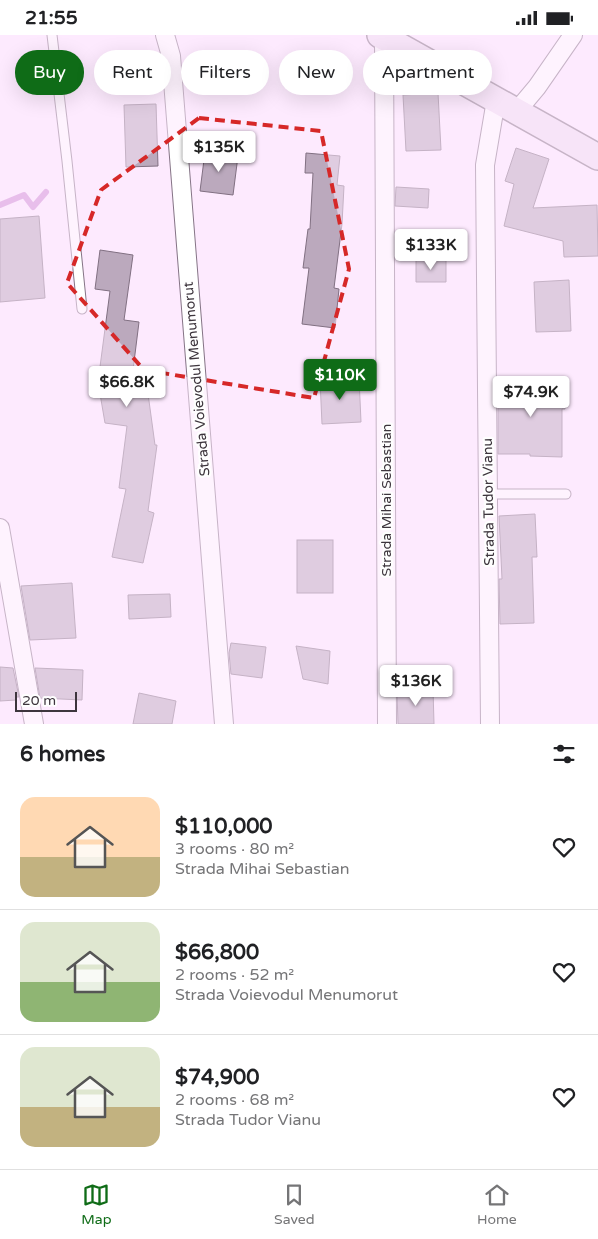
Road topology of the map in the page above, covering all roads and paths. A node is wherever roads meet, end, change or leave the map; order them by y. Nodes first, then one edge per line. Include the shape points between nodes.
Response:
1 (52, 35) edge
2 (166, 35) edge
3 (573, 35) edge
4 (382, 36) edge
5 (506, 106) junction
6 (598, 157) edge
7 (82, 309) dead end
8 (488, 494) junction
9 (566, 494) dead end
10 (0, 527) edge
11 (34, 724) edge
12 (224, 724) edge
13 (387, 724) edge
14 (490, 724) edge

1 - 7 lane
2 - 12 street, Strada Voievodul Menumorut
3 - 5 street via 537,87
4 - 5 main road
4 - 13 street, Strada Mihai Sebastian
5 - 6 main road
5 - 8 street, Strada Tudor Vianu via 485,165
8 - 9 lane
8 - 14 street, Strada Tudor Vianu
10 - 11 street

